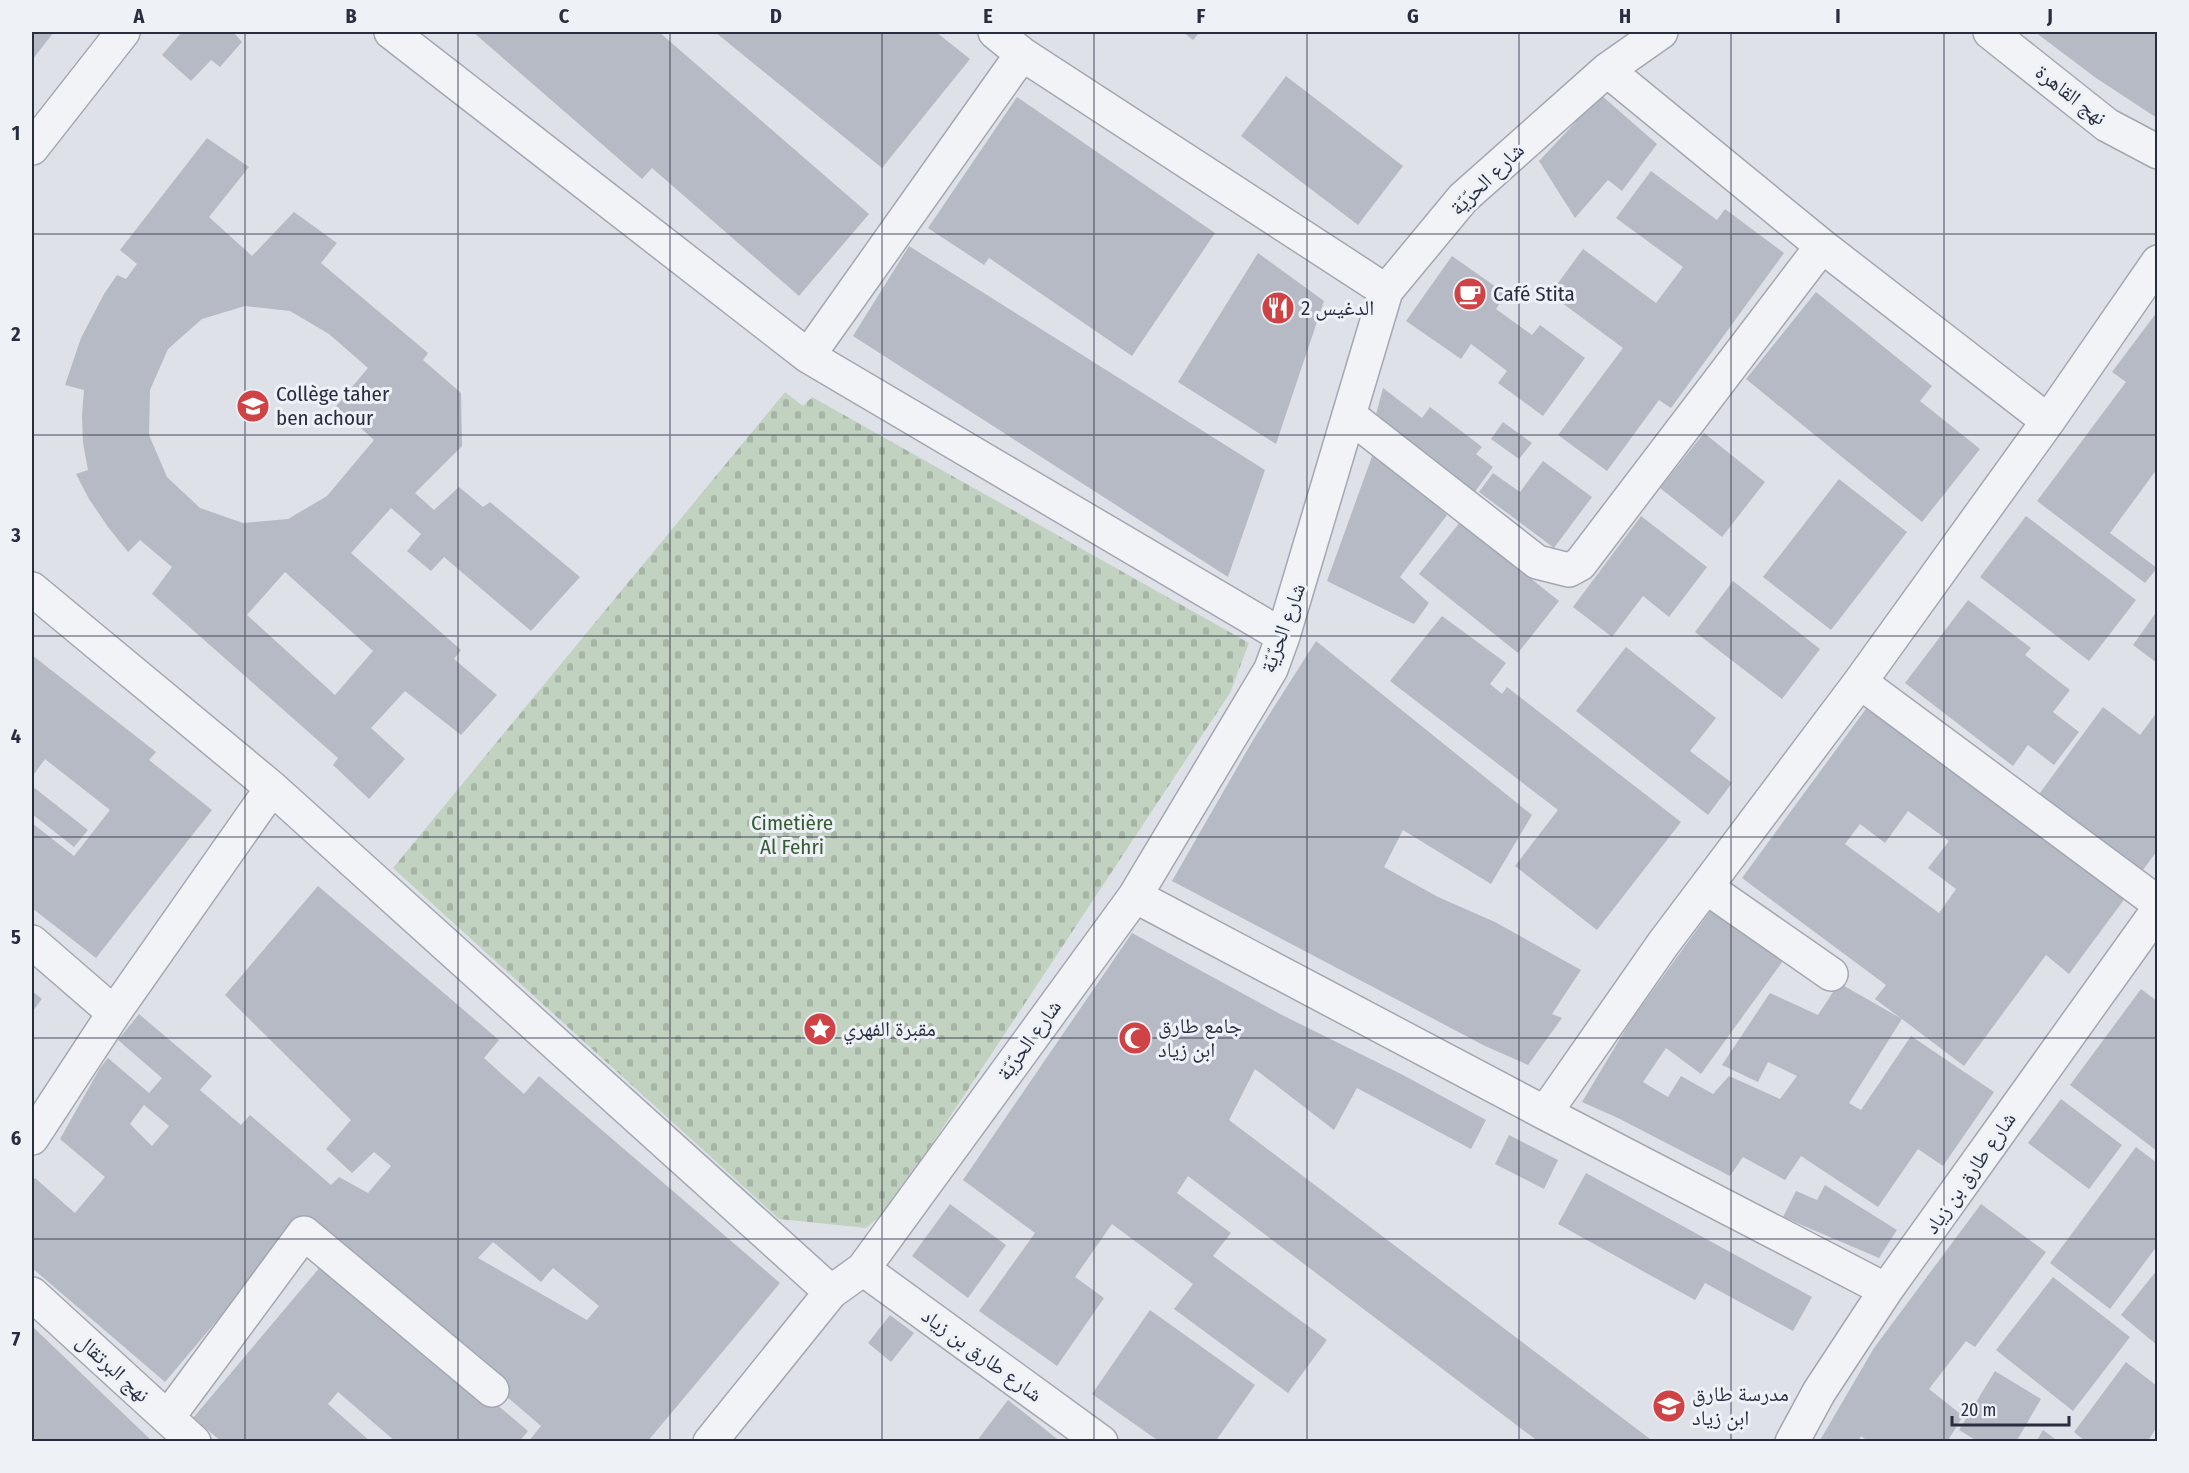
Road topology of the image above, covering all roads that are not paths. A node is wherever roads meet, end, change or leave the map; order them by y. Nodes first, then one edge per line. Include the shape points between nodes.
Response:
1 (123, 32) edge
2 (391, 32) edge
3 (995, 32) edge
4 (1661, 32) edge
5 (1990, 32) edge
6 (1022, 54) junction
7 (1606, 70) junction
8 (32, 148) edge
9 (2157, 152) edge
10 (1822, 246) junction
11 (2157, 262) edge
12 (1386, 291) junction
13 (808, 356) junction
14 (1350, 416) junction
15 (2048, 421) junction
16 (32, 589) edge
17 (1283, 636) junction
18 (1860, 682) junction
19 (272, 788) junction
20 (1706, 887) junction
21 (1135, 896) junction
22 (2157, 903) edge
23 (2157, 910) edge
24 (32, 942) edge
25 (1831, 974) dead end
26 (114, 1013) junction
27 (1545, 1113) junction
28 (32, 1138) edge
29 (863, 1269) junction
30 (1886, 1290) junction
31 (831, 1292) junction
32 (32, 1294) edge
33 (492, 1390) dead end
34 (168, 1418) junction
35 (194, 1442) edge
36 (710, 1442) edge
37 (1101, 1442) edge
38 (1792, 1442) edge

1 - 8 street
2 - 13 street
3 - 6 street
4 - 7 street, شارع الحرّيّة
5 - 9 street, نهج القاهرة via 2107,124
6 - 12 street
6 - 13 street
7 - 10 street
7 - 12 street, شارع الحرّيّة via 1463,198
10 - 14 street via 1580,564 1569,570 1537,562
10 - 15 street
11 - 15 street
12 - 14 street, شارع الحرّيّة
13 - 17 street
14 - 17 street, شارع الحرّيّة
15 - 18 street
16 - 19 street
17 - 21 street, شارع الحرّيّة via 1270,669
18 - 20 street
18 - 22 street
19 - 26 street
19 - 31 street
20 - 25 street
20 - 27 street
21 - 27 street
21 - 29 street, شارع الحرّيّة
23 - 30 street, شارع طارق بن زياد
24 - 26 street
26 - 28 street
27 - 30 street
29 - 31 street, شارع الحرّيّة
29 - 37 street, شارع طارق بن زياد
30 - 38 street, شارع طارق بن زياد via 1819,1392
31 - 36 street, شارع الحرّيّة
32 - 34 street, نهج البرتقال
33 - 34 street via 304,1233
34 - 35 street, نهج البرتقال

